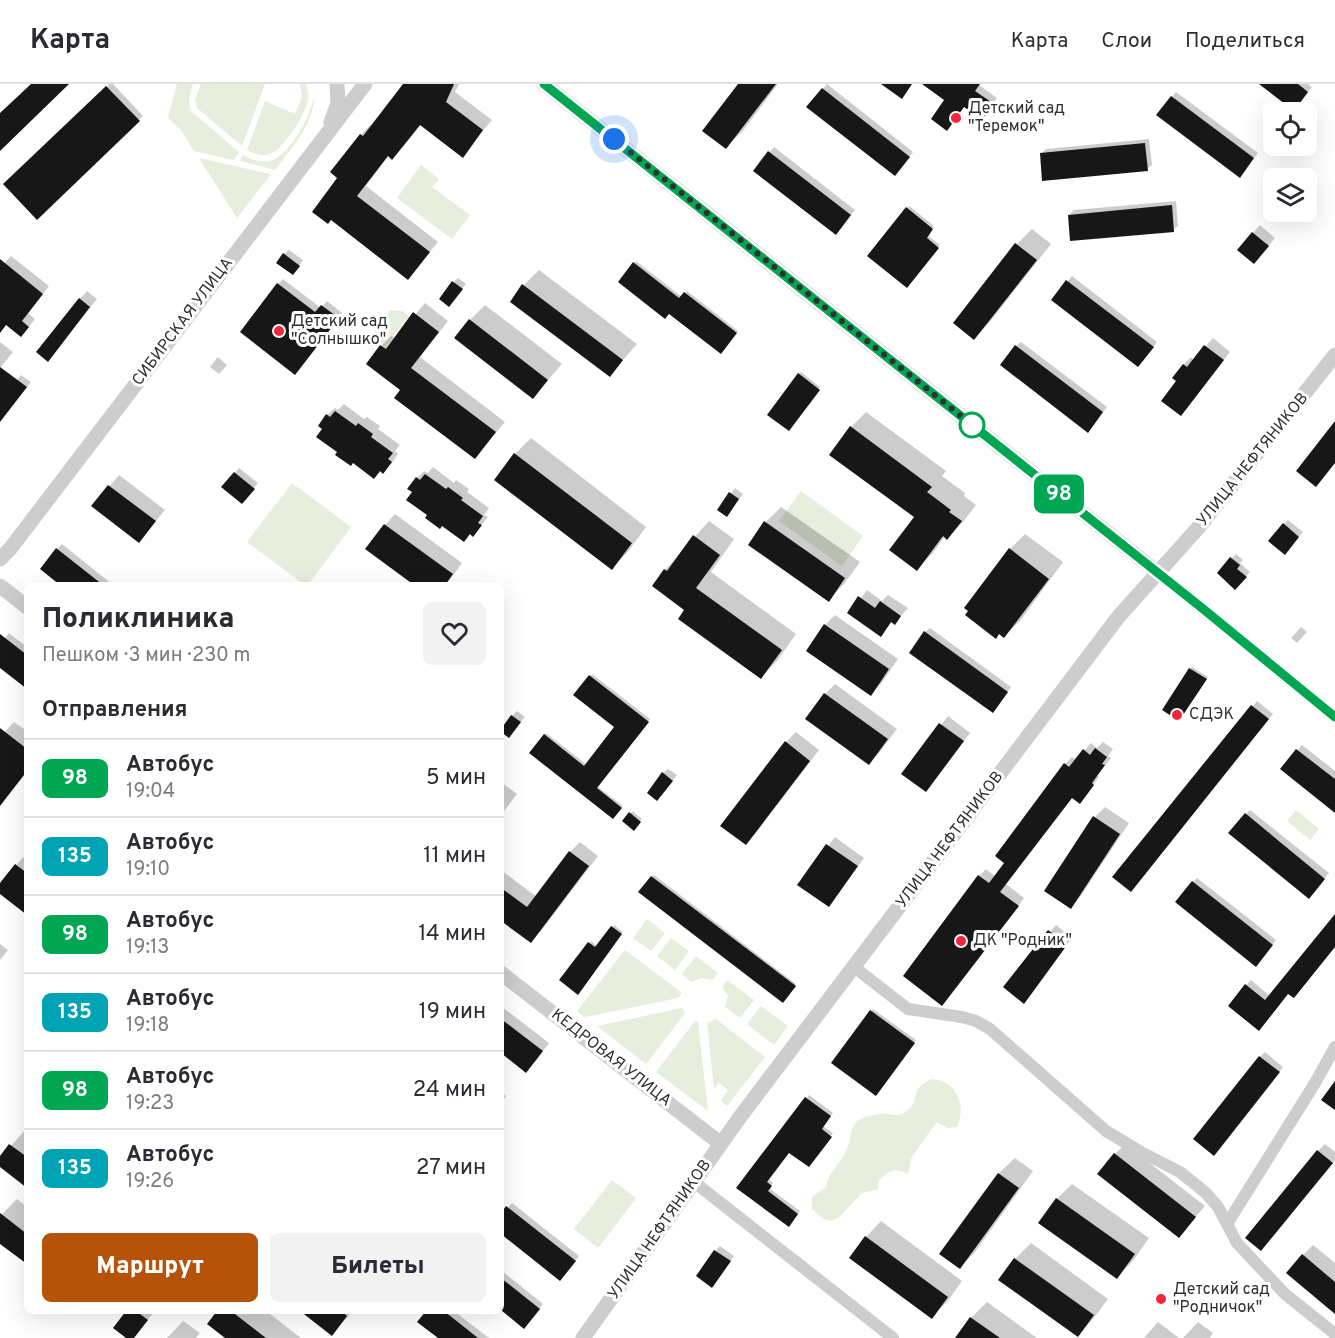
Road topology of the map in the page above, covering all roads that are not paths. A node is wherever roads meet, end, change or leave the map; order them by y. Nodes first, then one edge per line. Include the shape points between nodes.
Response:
1 (337, 84) edge
2 (365, 84) edge
3 (544, 84) edge
4 (325, 136) junction
5 (1335, 355) edge
6 (0, 559) edge
7 (1157, 572) junction
8 (0, 586) edge
9 (24, 605) edge
10 (1335, 717) edge
11 (854, 967) junction
12 (504, 975) edge
13 (1335, 1047) edge
14 (721, 1143) junction
15 (694, 1182) junction
16 (1227, 1224) junction
17 (1335, 1334) edge
18 (583, 1338) edge
19 (893, 1338) edge

1 - 4 street via 338,103
2 - 4 street, СИБИРСКАЯ УЛИЦА
3 - 7 street
4 - 6 street, СИБИРСКАЯ УЛИЦА
5 - 7 street, УЛИЦА НЕФТЯНИКОВ via 1228,492
7 - 10 street
7 - 11 street, УЛИЦА НЕФТЯНИКОВ via 1119,616
8 - 9 street
11 - 14 street, УЛИЦА НЕФТЯНИКОВ
11 - 16 street via 908,1009 962,1017 990,1029 1106,1131 1180,1172 1206,1193
12 - 14 street, КЕДРОВАЯ УЛИЦА
13 - 16 street
14 - 15 street, УЛИЦА НЕФТЯНИКОВ
15 - 18 street, УЛИЦА НЕФТЯНИКОВ
15 - 19 street
16 - 17 street via 1237,1243 1285,1294

